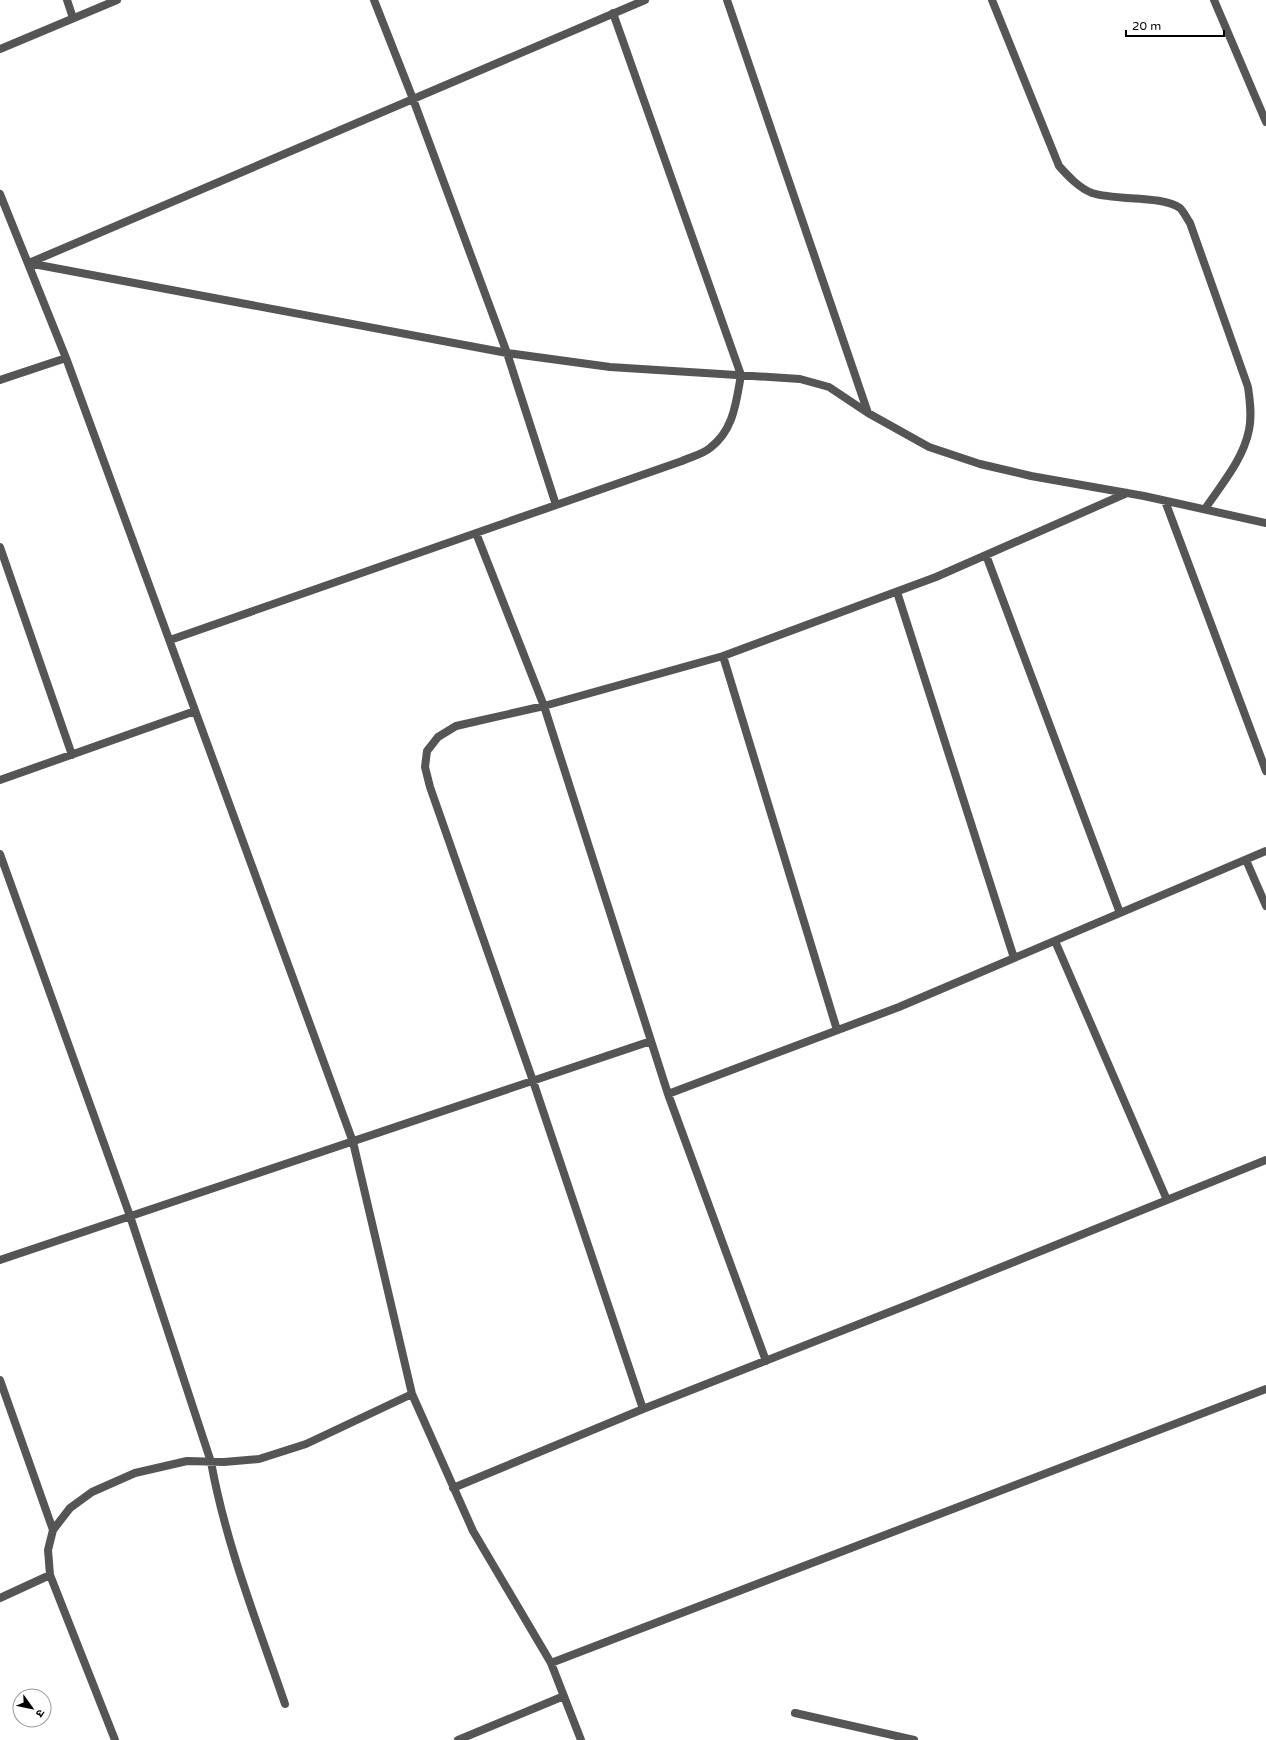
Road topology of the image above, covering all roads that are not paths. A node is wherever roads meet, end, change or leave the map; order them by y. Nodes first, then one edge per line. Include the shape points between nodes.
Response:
1 (66, 0) edge
2 (117, 0) edge
3 (374, 0) edge
4 (645, 0) edge
5 (727, 0) edge
6 (992, 0) edge
7 (1214, 0) edge
8 (613, 13) junction
9 (73, 18) junction
10 (0, 49) edge
11 (413, 99) junction
12 (1266, 122) edge
13 (0, 194) edge
14 (28, 263) junction
15 (507, 354) junction
16 (66, 358) junction
17 (741, 375) junction
18 (0, 380) edge
19 (868, 413) junction
20 (1127, 493) junction
21 (1165, 501) junction
22 (556, 505) junction
23 (1205, 509) junction
24 (1266, 523) edge
25 (476, 533) junction
26 (0, 547) edge
27 (986, 555) junction
28 (897, 592) junction
29 (170, 640) junction
30 (723, 656) junction
31 (544, 706) junction
32 (195, 711) junction
33 (72, 755) junction
34 (1266, 770) edge
35 (0, 780) edge
36 (1266, 851) edge
37 (0, 854) edge
38 (1246, 860) junction
39 (1266, 906) edge
40 (1120, 913) junction
41 (1055, 941) junction
42 (1014, 958) junction
43 (837, 1030) junction
44 (651, 1041) junction
45 (533, 1081) junction
46 (668, 1094) junction
47 (353, 1142) junction
48 (1266, 1160) edge
49 (1167, 1200) junction
50 (130, 1216) junction
51 (0, 1260) edge
52 (766, 1361) junction
53 (0, 1382) edge
54 (1266, 1389) edge
55 (412, 1394) junction
56 (643, 1409) junction
57 (211, 1462) junction
58 (453, 1488) junction
59 (53, 1530) junction
60 (50, 1575) junction
61 (0, 1598) edge
62 (550, 1663) junction
63 (564, 1696) junction
64 (285, 1704) dead end
65 (795, 1713) dead end
66 (116, 1740) edge
67 (458, 1740) edge
68 (581, 1740) edge
69 (914, 1740) edge

1 - 9 street
2 - 9 street
3 - 11 street
4 - 8 street
5 - 19 street
6 - 23 street via 1059,166 1075,182 1091,192 1110,197 1164,202 1180,209 1190,224 1248,387 1251,409 1249,431 1240,456
7 - 12 street
8 - 11 street
8 - 17 street
9 - 10 street
11 - 14 street
11 - 15 street
13 - 14 street
14 - 15 street
14 - 16 street
15 - 17 street via 610,367
15 - 22 street
16 - 18 street
16 - 29 street
17 - 19 street via 800,379 828,387
17 - 22 street via 733,418 723,436 710,449
19 - 20 street via 929,447 980,464
20 - 21 street
20 - 27 street
21 - 23 street
21 - 34 street
22 - 25 street
23 - 24 street
25 - 29 street
25 - 31 street
26 - 33 street
27 - 28 street
27 - 40 street
28 - 30 street
28 - 42 street
29 - 32 street
30 - 31 street
30 - 43 street
31 - 44 street
31 - 45 street via 456,726 438,737 426,751 430,788
32 - 33 street
32 - 47 street
33 - 35 street
36 - 38 street
37 - 50 street
38 - 39 street
38 - 40 street
40 - 41 street
41 - 42 street
41 - 49 street
42 - 43 street via 899,1007
43 - 46 street
44 - 45 street
44 - 46 street
45 - 47 street
45 - 56 street
46 - 52 street
47 - 50 street
47 - 55 street
48 - 49 street
49 - 52 street
50 - 51 street
50 - 57 street
52 - 56 street
53 - 59 street
54 - 62 street
55 - 57 street via 306,1444 259,1459
55 - 58 street
56 - 58 street
57 - 59 street via 187,1461 135,1473 92,1492 70,1508
57 - 64 street via 218,1502
58 - 62 street via 473,1531
59 - 60 street via 48,1550
60 - 61 street
60 - 66 street
62 - 63 street
63 - 67 street
63 - 68 street
65 - 69 street

